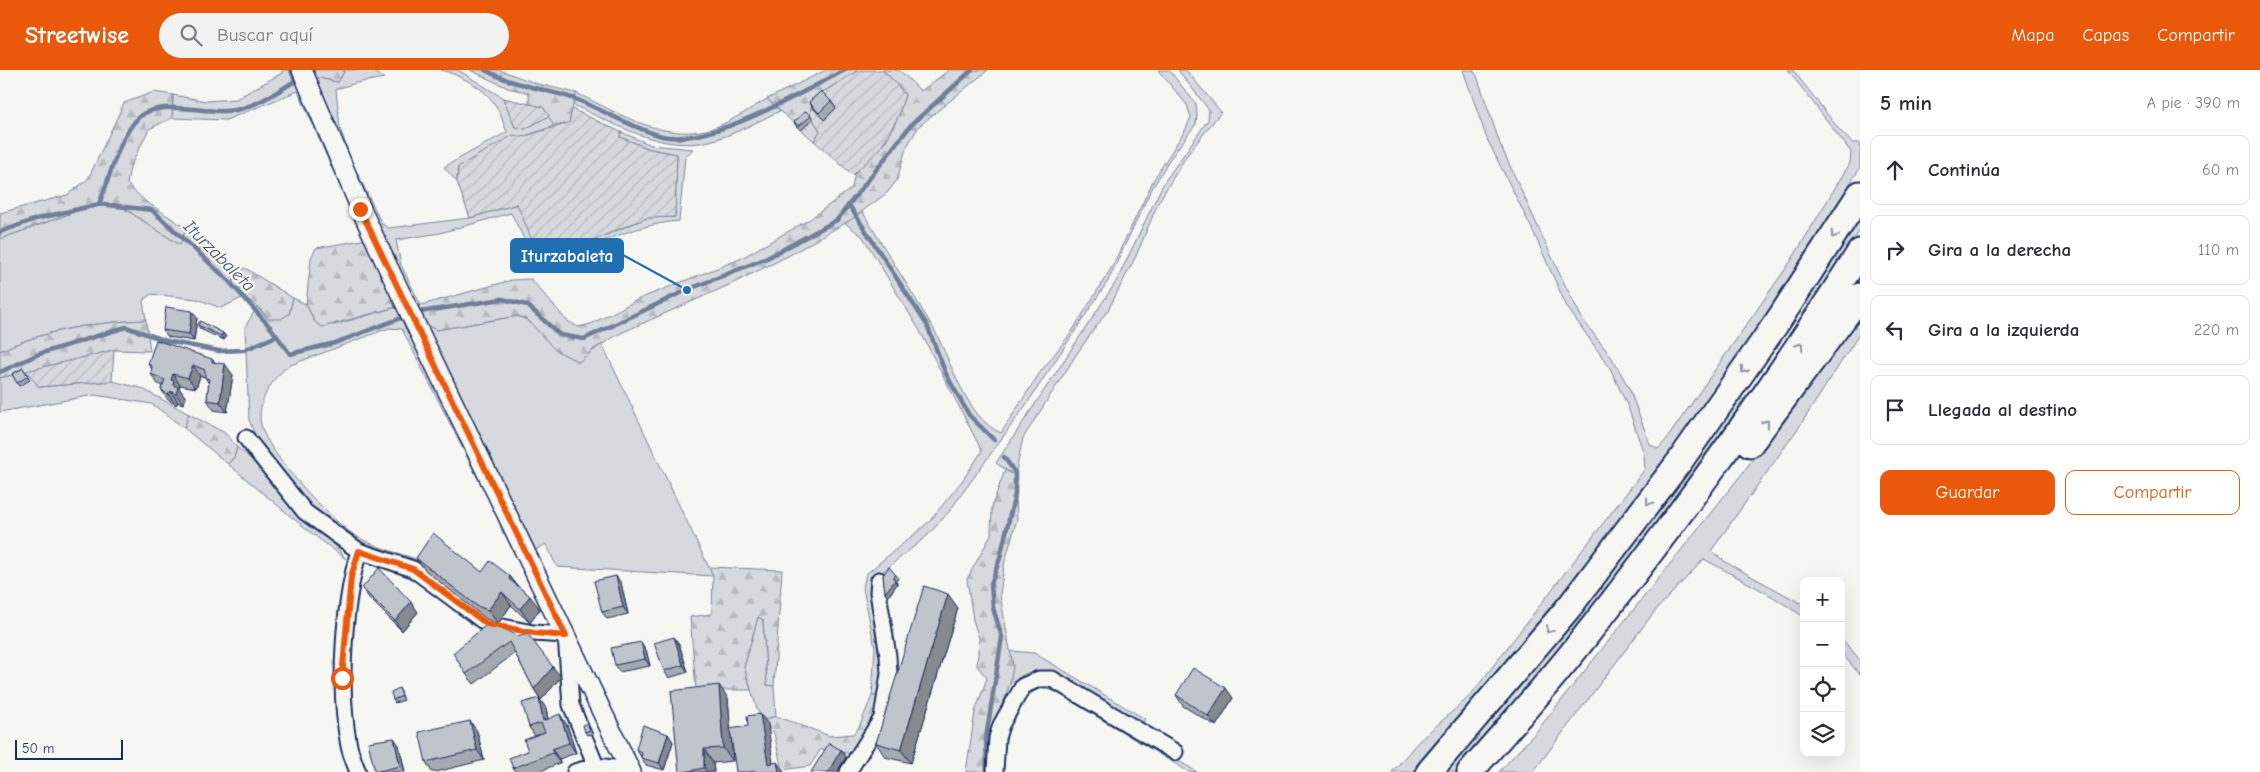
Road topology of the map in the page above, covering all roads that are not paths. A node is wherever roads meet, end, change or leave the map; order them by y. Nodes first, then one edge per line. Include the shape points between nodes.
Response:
1 (304, 76) edge
2 (1860, 194) edge
3 (1860, 252) edge
4 (1860, 296) edge
5 (246, 438) dead end
6 (359, 551) junction
7 (879, 580) dead end
8 (566, 636) junction
9 (1175, 752) dead end
10 (596, 766) junction
11 (631, 771) edge
12 (358, 772) edge
13 (575, 772) edge
14 (848, 772) edge
15 (995, 772) edge
16 (1430, 772) edge
17 (1470, 772) edge
18 (1480, 772) edge

1 - 8 street via 381,252
2 -> 16 highway via 1780,318 1680,461 1570,606
17 -> 3 highway via 1580,644 1699,489 1804,340
18 -> 4 highway via 1549,701 1771,417
5 - 6 street via 305,512
6 - 8 street via 413,569 487,624
6 - 12 street via 351,577 342,678 349,747
7 - 14 street via 889,674 882,718
8 - 10 street via 572,705
8 - 11 street
9 - 15 street via 1052,679 1039,679 1023,686 1001,725
10 - 11 street
10 - 13 street

